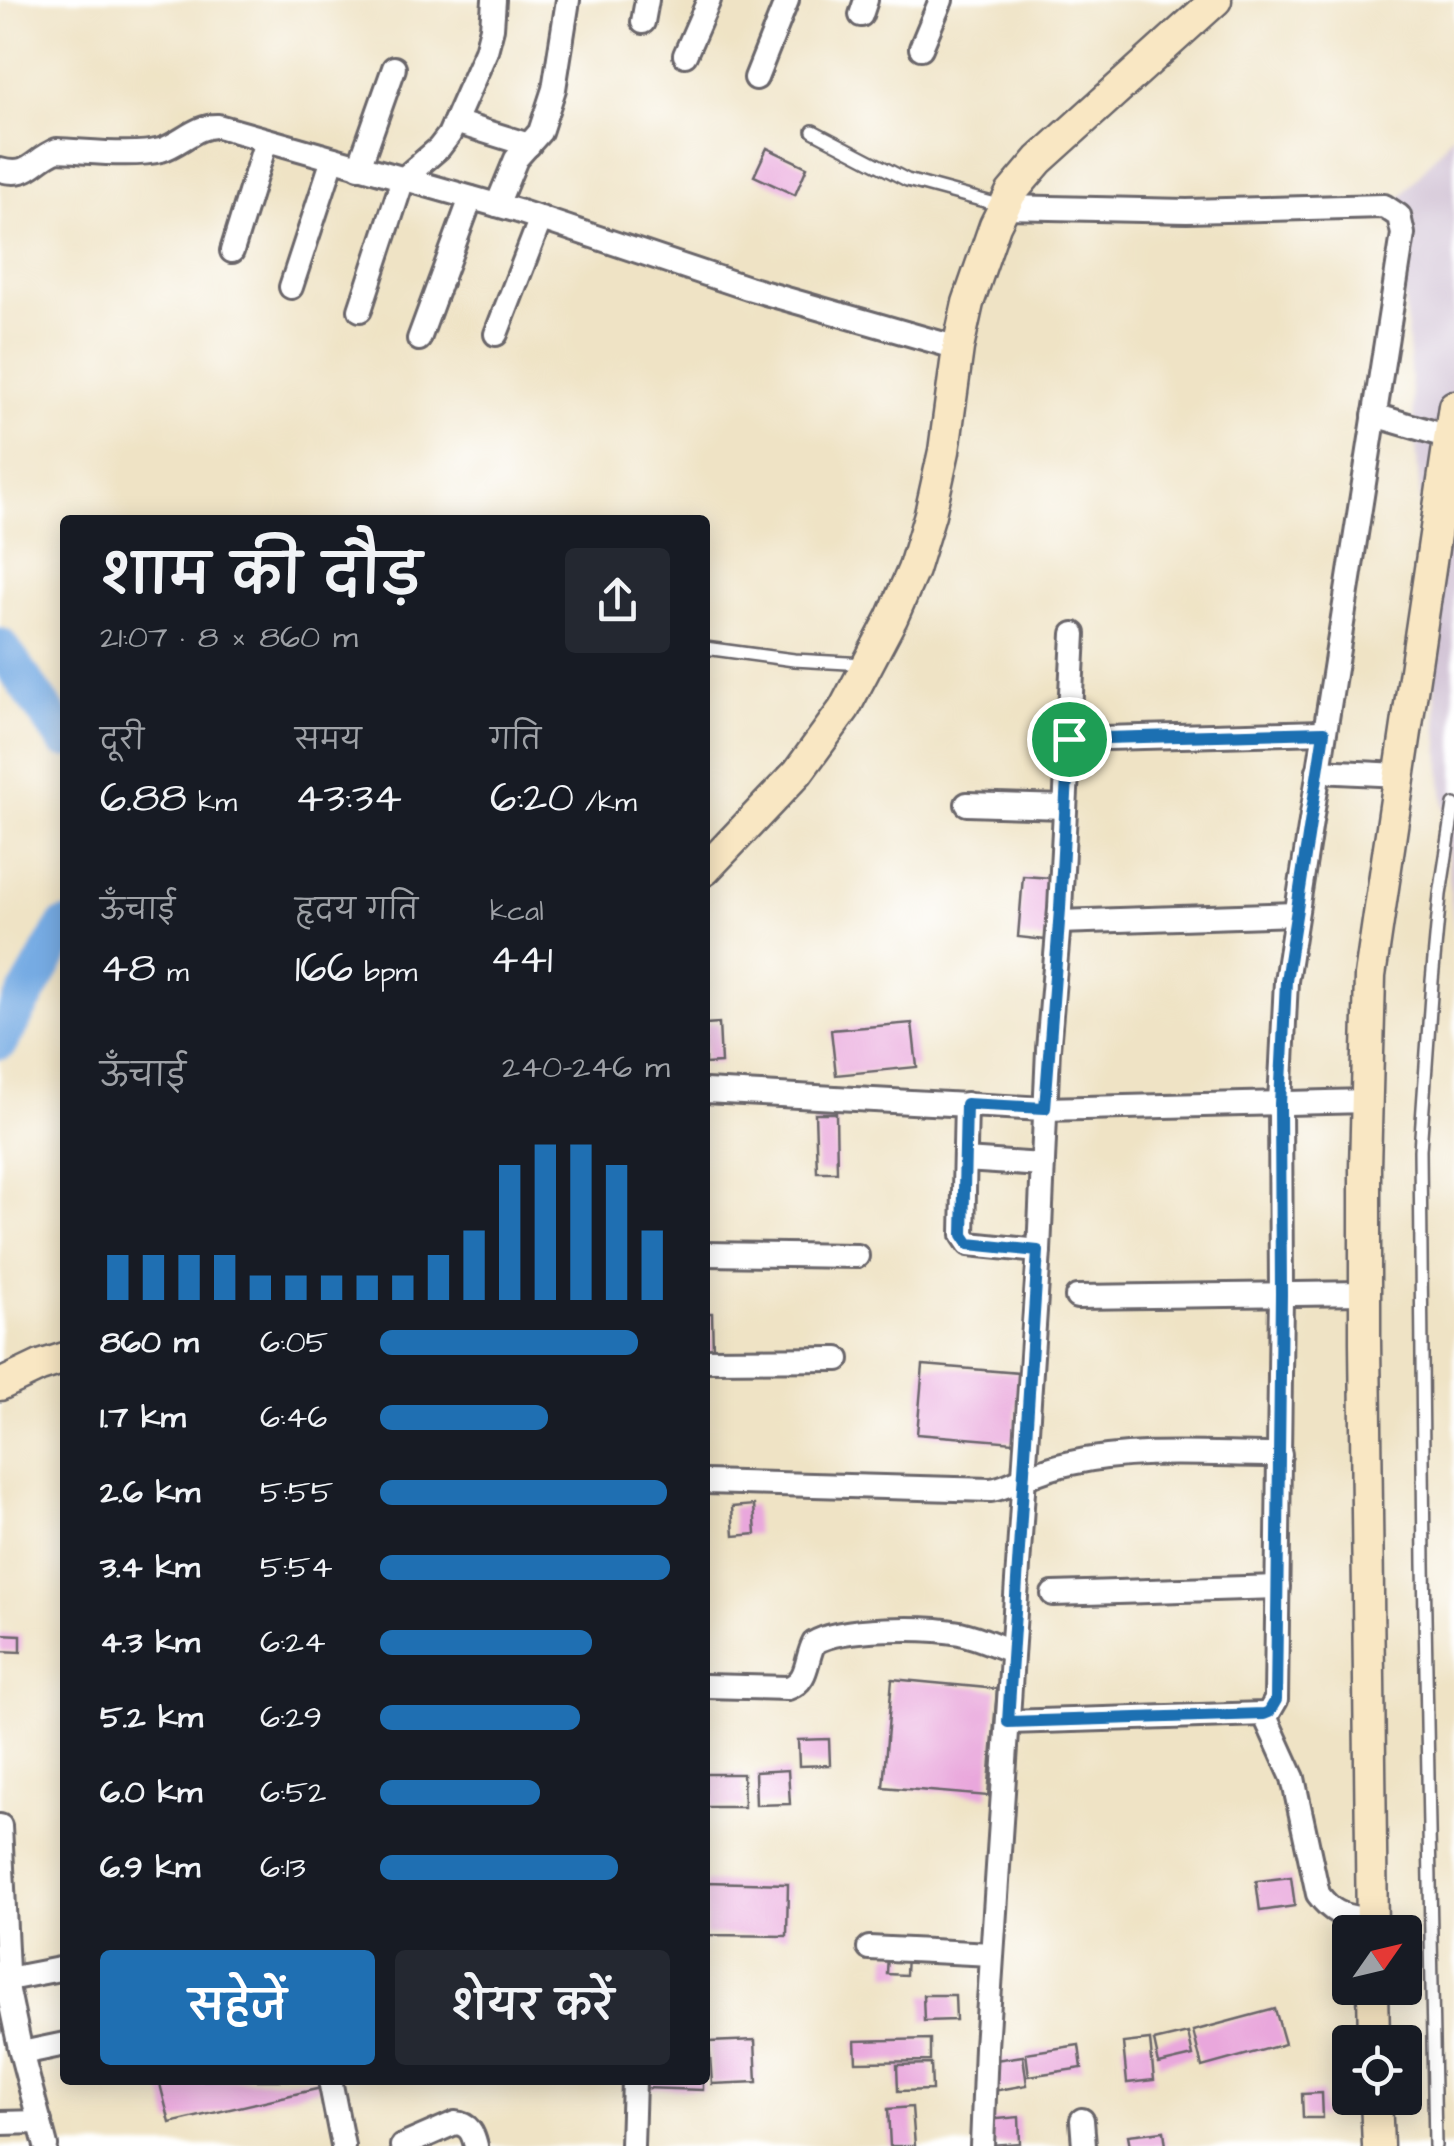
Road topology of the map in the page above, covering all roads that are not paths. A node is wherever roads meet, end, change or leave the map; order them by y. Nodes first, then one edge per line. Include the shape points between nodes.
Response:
1 (494, 0) edge
2 (568, 0) edge
3 (708, 0) edge
4 (787, 0) edge
5 (941, 0) edge
6 (1216, 0) edge
7 (921, 48) dead end
8 (686, 55) dead end
9 (394, 68) dead end
10 (756, 78) dead end
11 (454, 122) junction
12 (813, 131) dead end
13 (266, 141) junction
14 (529, 145) junction
15 (333, 160) junction
16 (359, 167) junction
17 (0, 170) edge
18 (404, 179) junction
19 (471, 198) junction
20 (498, 205) junction
21 (1004, 207) junction
22 (540, 218) junction
23 (232, 251) dead end
24 (292, 288) dead end
25 (360, 310) dead end
26 (496, 334) dead end
27 (419, 340) dead end
28 (958, 348) junction
29 (1454, 406) edge
30 (1374, 416) junction
31 (1449, 437) junction
32 (1074, 634) dead end
33 (710, 649) edge
34 (868, 664) junction
35 (1324, 732) junction
36 (1069, 739) junction
37 (1318, 771) junction
38 (1400, 775) junction
39 (967, 804) dead end
40 (1454, 805) edge
41 (1065, 807) junction
42 (710, 865) edge
43 (1295, 914) junction
44 (1059, 922) junction
45 (710, 1091) edge
46 (1366, 1101) junction
47 (966, 1104) junction
48 (1280, 1104) junction
49 (1045, 1108) junction
50 (964, 1160) junction
51 (1042, 1165) junction
52 (1038, 1251) junction
53 (710, 1254) edge
54 (856, 1256) dead end
55 (1365, 1293) junction
56 (1281, 1294) junction
57 (1078, 1297) dead end
58 (60, 1360) edge
59 (710, 1360) edge
60 (838, 1360) dead end
61 (0, 1385) edge
62 (1280, 1455) junction
63 (1023, 1478) junction
64 (710, 1482) edge
65 (1278, 1586) junction
66 (1053, 1594) dead end
67 (1012, 1651) junction
68 (710, 1686) edge
69 (1264, 1714) junction
70 (1008, 1722) junction
71 (0, 1826) edge
72 (0, 1849) edge
73 (1342, 1915) edge
74 (1372, 1915) edge
75 (2, 1923) edge
76 (869, 1948) dead end
77 (992, 1954) junction
78 (60, 1969) edge
79 (8, 1979) junction
80 (60, 2045) edge
81 (22, 2053) junction
82 (331, 2085) edge
83 (634, 2085) edge
84 (1377, 2115) edge
85 (1082, 2120) dead end
86 (40, 2122) junction
87 (0, 2123) edge
88 (46, 2146) edge
89 (343, 2146) edge
90 (402, 2146) edge
91 (476, 2146) edge
92 (632, 2146) edge
93 (982, 2146) edge
94 (1084, 2146) edge
95 (1378, 2146) edge
96 (1435, 2146) edge

1 - 11 street via 486,51
2 - 14 street via 554,89
3 - 8 street
4 - 10 street
5 - 7 street
6 - 21 street via 1039,160
9 - 16 street
11 - 14 street
11 - 18 street via 439,148
12 - 21 lane via 906,180
13 - 15 street
13 - 17 street via 211,126 161,150 58,150 24,172
13 - 23 street
14 - 20 street via 516,159
15 - 16 street
15 - 24 street
16 - 18 street
18 - 19 street
18 - 25 street
19 - 20 street
19 - 27 street
20 - 22 street
21 - 28 street
21 - 30 street via 1392,209 1403,234
22 - 26 street
22 - 28 street via 748,288
28 - 34 street via 930,514 913,570
29 - 31 street
30 - 31 street
30 - 35 street
31 - 38 street
32 - 36 street
33 - 34 lane
34 - 42 street via 798,772
35 - 36 street
35 - 37 street
36 - 41 street
37 - 38 street
37 - 43 street
38 - 46 street via 1370,976
39 - 41 street
40 - 96 lane via 1440,895 1420,1150
41 - 44 street
43 - 44 street
43 - 48 street
44 - 49 street
45 - 47 street
46 - 48 street
46 - 55 street
47 - 49 street
47 - 50 street
48 - 49 street
48 - 56 street
49 - 51 street
50 - 51 street
50 - 52 street via 965,1240
51 - 52 street
52 - 63 street
53 - 54 street
55 - 56 street
55 - 74 street
56 - 57 street
56 - 62 street
58 - 61 street
59 - 60 street
62 - 63 street via 1142,1454 1070,1463
62 - 65 street
63 - 64 street via 991,1490
63 - 67 street
65 - 66 street
65 - 69 street via 1276,1700
67 - 68 street via 960,1634 888,1630 831,1636 814,1643 795,1686
67 - 70 street
69 - 70 street
69 - 73 street via 1293,1778 1318,1894
70 - 77 street
71 - 72 street
72 - 75 street
75 - 79 street
76 - 77 street
77 - 93 street
78 - 79 street
79 - 81 street
80 - 81 street
81 - 86 street
82 - 89 street
83 - 92 street
84 - 95 street
85 - 94 street
86 - 87 street
86 - 88 street
90 - 91 street via 455,2123 469,2128

